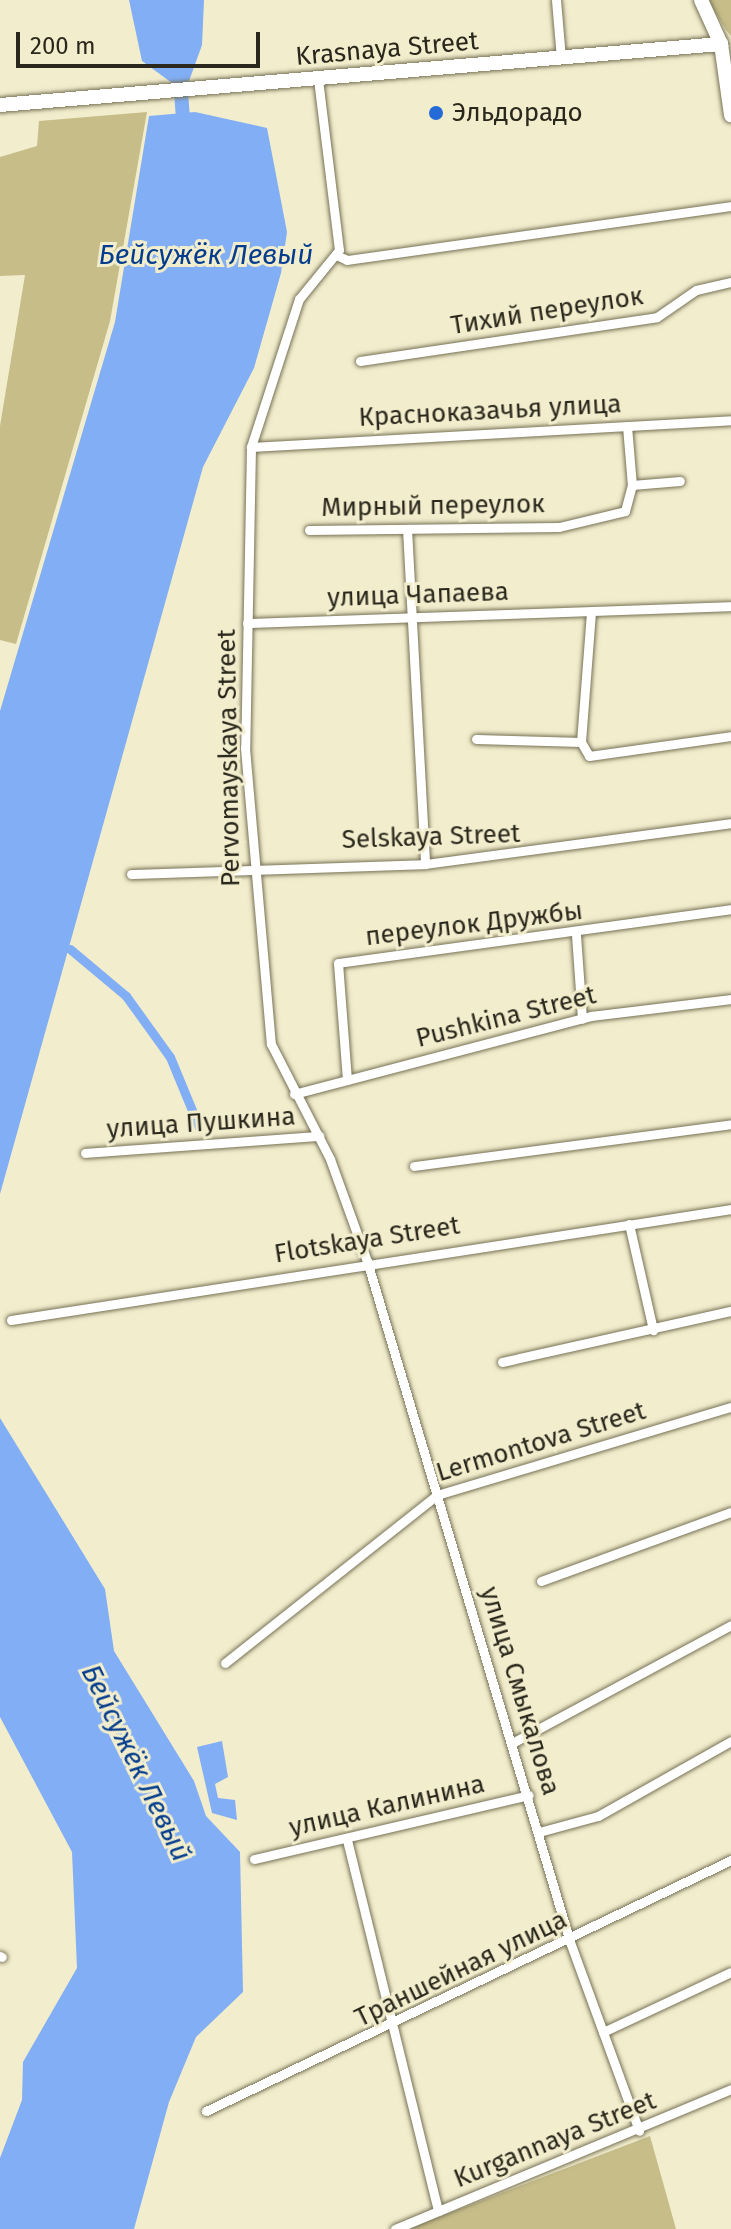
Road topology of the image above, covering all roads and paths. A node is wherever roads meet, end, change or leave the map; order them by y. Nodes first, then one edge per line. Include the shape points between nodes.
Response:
1 (556, 0) edge
2 (701, 0) edge
3 (726, 43) edge
4 (561, 58) junction
5 (318, 79) junction
6 (0, 105) edge
7 (731, 115) edge
8 (731, 206) edge
9 (336, 255) junction
10 (731, 282) edge
11 (360, 361) dead end
12 (731, 420) edge
13 (627, 426) junction
14 (251, 447) junction
15 (680, 481) dead end
16 (632, 485) junction
17 (407, 529) junction
18 (309, 530) dead end
19 (731, 606) edge
20 (591, 611) junction
21 (416, 617) junction
22 (247, 623) junction
23 (731, 736) edge
24 (476, 739) dead end
25 (581, 742) junction
26 (731, 823) edge
27 (425, 864) junction
28 (250, 868) junction
29 (131, 874) dead end
30 (731, 909) edge
31 (576, 935) junction
32 (731, 999) edge
33 (582, 1019) junction
34 (347, 1080) junction
35 (294, 1094) junction
36 (731, 1124) edge
37 (319, 1136) junction
38 (85, 1153) dead end
39 (414, 1166) dead end
40 (731, 1209) edge
41 (629, 1224) junction
42 (367, 1261) junction
43 (731, 1311) edge
44 (11, 1320) dead end
45 (653, 1330) junction
46 (502, 1362) dead end
47 (731, 1407) edge
48 (437, 1495) junction
49 (731, 1512) edge
50 (541, 1581) dead end
51 (731, 1625) edge
52 (225, 1663) dead end
53 (731, 1741) edge
54 (514, 1742) junction
55 (529, 1795) junction
56 (539, 1832) junction
57 (347, 1840) junction
58 (254, 1859) dead end
59 (731, 1860) edge
60 (570, 1942) junction
61 (731, 1972) edge
62 (388, 2030) junction
63 (603, 2032) junction
64 (731, 2089) edge
65 (206, 2111) dead end
66 (639, 2131) junction
67 (438, 2211) junction
68 (395, 2229) edge

1 - 4 street
2 - 3 street
3 - 4 street, Krasnaya Street
3 - 7 street
4 - 5 street, Krasnaya Street
5 - 6 street, Krasnaya Street
5 - 9 street
8 - 9 street via 347,260
9 - 14 street, Pervomayskaya Street via 299,299
10 - 11 street, Тихий переулок via 696,290 657,317
12 - 13 street, Красноказачья улица
13 - 14 street, Красноказачья улица
13 - 16 street
14 - 22 street, Pervomayskaya Street
15 - 16 street
16 - 17 street, Мирный переулок via 625,511 559,527
17 - 18 street, Мирный переулок
17 - 21 street
19 - 20 street, улица Чапаева
20 - 21 street, улица Чапаева
20 - 25 street
21 - 22 street, улица Чапаева
21 - 27 street
22 - 28 street, Pervomayskaya Street
23 - 25 street via 589,756
24 - 25 street
26 - 27 street, Selskaya Street
27 - 28 street, Selskaya Street
28 - 29 street, Selskaya Street
28 - 35 street, Pervomayskaya Street via 271,1044
30 - 31 street, переулок Дружбы
31 - 33 street
31 - 34 street, переулок Дружбы via 338,963
32 - 33 street, Pushkina Street
33 - 34 street, Pushkina Street
34 - 35 street, Pushkina Street
35 - 37 street, Pervomayskaya Street
36 - 39 street
37 - 38 street, улица Пушкина
37 - 42 street, Pervomayskaya Street
40 - 41 street, Flotskaya Street
41 - 42 street, Flotskaya Street
41 - 45 street
42 - 44 street, Flotskaya Street
42 - 48 street, улица Смыкалова
43 - 45 street
45 - 46 street
47 - 48 street, Lermontova Street
48 - 52 street, Lermontova Street
48 - 54 street, улица Смыкалова
49 - 50 street
51 - 54 street
53 - 56 street via 598,1816
54 - 55 street, улица Смыкалова
55 - 56 street, улица Смыкалова
55 - 57 street, улица Калинина
56 - 60 street, улица Смыкалова
57 - 58 street, улица Калинина
57 - 62 street
59 - 60 street, Траншейная улица
60 - 62 street, Траншейная улица
60 - 63 street, улица Смыкалова
61 - 63 street
62 - 65 street, Траншейная улица
62 - 67 street
63 - 66 street, улица Смыкалова
64 - 66 street, Kurgannaya Street
66 - 67 street, Kurgannaya Street
67 - 68 street, Kurgannaya Street

